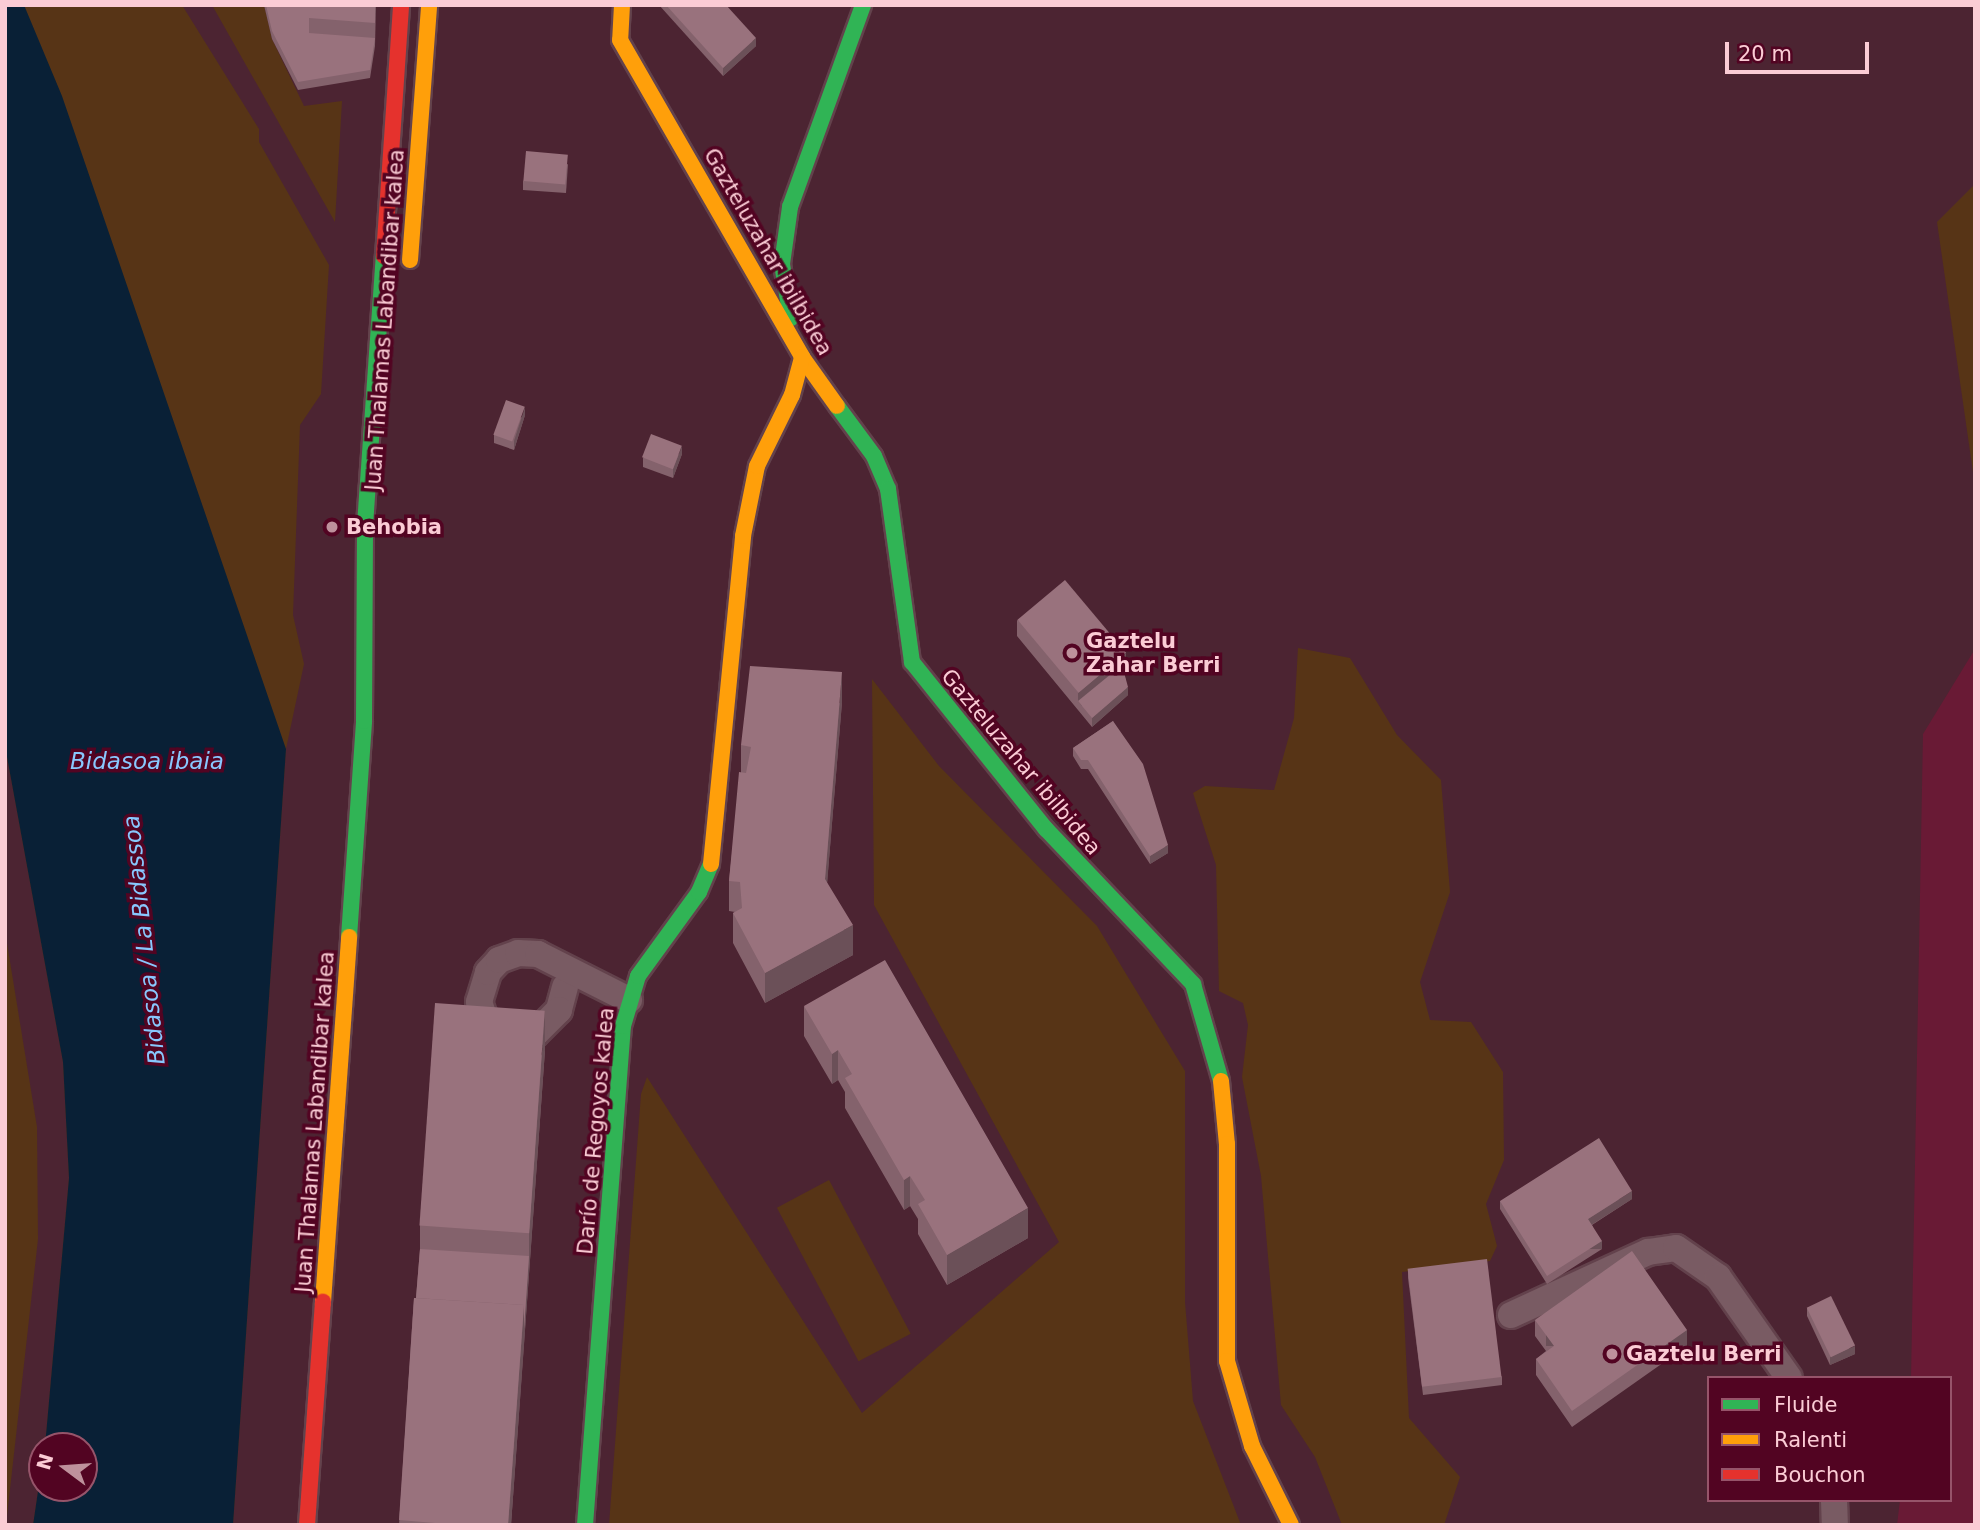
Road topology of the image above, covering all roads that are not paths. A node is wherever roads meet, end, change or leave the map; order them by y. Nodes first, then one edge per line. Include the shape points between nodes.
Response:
1 (401, 5) edge
2 (429, 5) edge
3 (622, 5) edge
4 (863, 5) edge
5 (409, 280) dead end
6 (802, 357) junction
7 (383, 583) dead end
8 (364, 721) junction
9 (565, 987) dead end
10 (629, 1000) junction
11 (1511, 1315) dead end
12 (1787, 1376) edge
13 (1834, 1502) edge
14 (307, 1525) edge
15 (585, 1525) edge
16 (1291, 1525) edge
17 (1835, 1525) edge

1 - 8 street, Juan Thalamas Labandibar kalea via 365,525
2 - 5 street, Juan Thalamas Labandibar kalea
3 - 6 street, Gazteluzahar ibilbidea via 620,40
4 - 6 street via 790,207 782,264 785,301
6 - 10 street, Darío de Regoyos kalea via 792,395 757,466 743,536 713,858 699,892 650,955
6 - 16 street, Gazteluzahar ibilbidea via 874,456 888,489 912,662 926,685 1046,829 1193,984 1219,1066 1227,1144 1227,1361 1252,1446
7 - 8 street, Juan Thalamas Labandibar kalea
8 - 14 street, Juan Thalamas Labandibar kalea
9 - 10 lane via 559,1010 534,1034 496,1028 484,1017 479,1002 488,972 499,960 518,953 538,954
10 - 15 street, Darío de Regoyos kalea via 622,1040
11 - 12 lane via 1648,1252 1676,1248 1718,1277
13 - 17 lane

